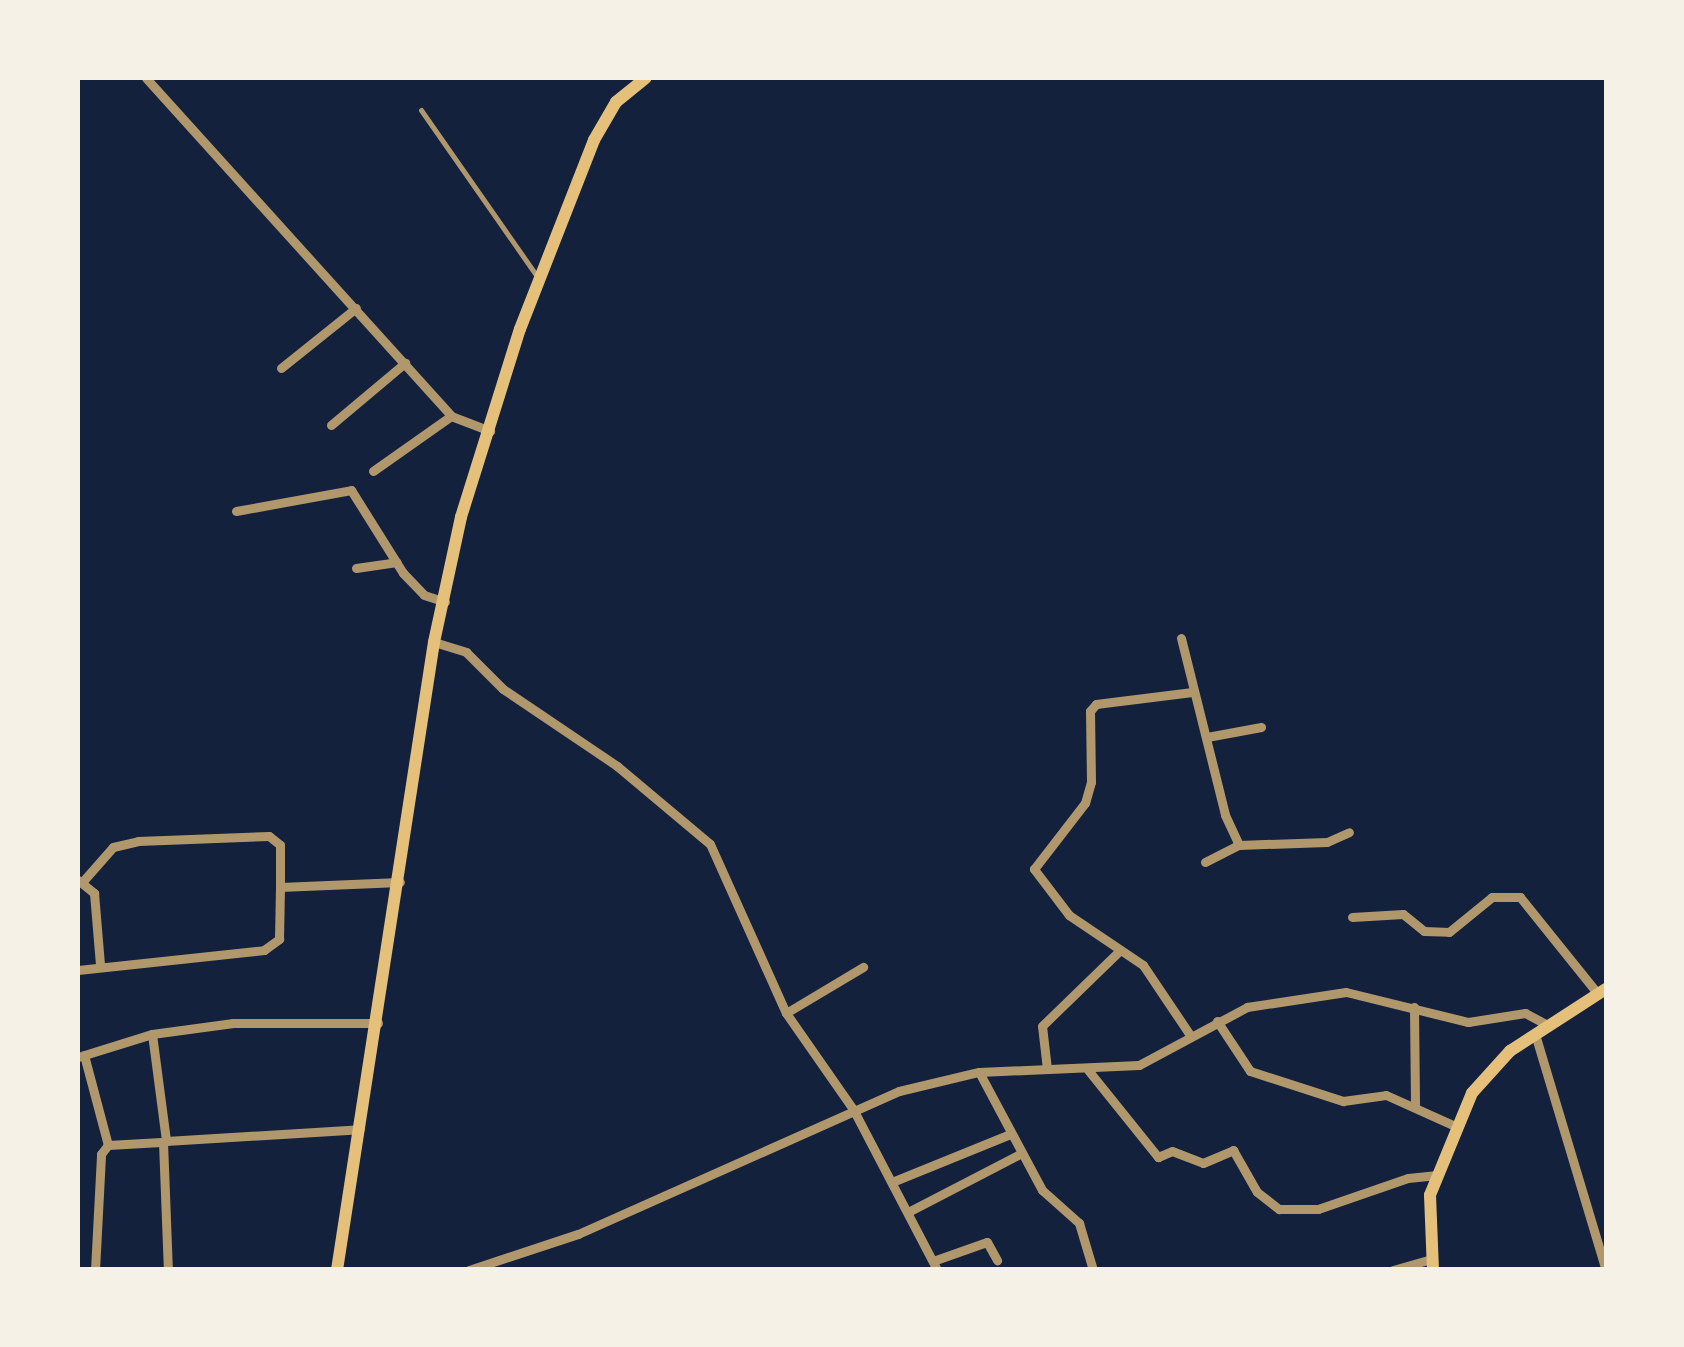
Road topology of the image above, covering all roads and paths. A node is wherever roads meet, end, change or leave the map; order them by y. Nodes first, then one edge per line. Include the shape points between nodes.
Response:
1 (146, 78) edge
2 (646, 78) edge
3 (421, 110) dead end
4 (539, 278) junction
5 (356, 308) junction
6 (406, 363) junction
7 (282, 368) dead end
8 (452, 416) junction
9 (332, 425) dead end
10 (490, 432) junction
11 (373, 471) dead end
12 (236, 511) dead end
13 (397, 562) junction
14 (356, 568) dead end
15 (445, 602) junction
16 (1182, 638) dead end
17 (434, 642) junction
18 (1192, 692) junction
19 (1261, 727) dead end
20 (1207, 736) junction
21 (1349, 832) dead end
22 (1239, 845) junction
23 (1205, 862) dead end
24 (81, 880) edge
25 (400, 882) junction
26 (280, 887) junction
27 (1352, 917) dead end
28 (1119, 952) junction
29 (100, 964) junction
30 (863, 967) dead end
31 (78, 970) edge
32 (1602, 991) edge
33 (1414, 1008) junction
34 (786, 1013) junction
35 (1217, 1021) junction
36 (378, 1023) junction
37 (1548, 1025) junction
38 (152, 1034) junction
39 (1535, 1034) junction
40 (1190, 1035) junction
41 (81, 1056) edge
42 (1047, 1069) junction
43 (1088, 1070) junction
44 (980, 1072) junction
45 (1415, 1106) junction
46 (853, 1109) junction
47 (1455, 1126) junction
48 (361, 1128) junction
49 (1010, 1134) junction
50 (164, 1142) junction
51 (108, 1145) junction
52 (1020, 1154) junction
53 (1435, 1176) junction
54 (892, 1182) junction
55 (908, 1212) junction
56 (997, 1260) dead end
57 (1432, 1264) edge
58 (936, 1265) edge
59 (95, 1270) edge
60 (168, 1270) edge
61 (337, 1270) edge
62 (469, 1270) edge
63 (1093, 1270) edge
64 (1393, 1270) edge
65 (1606, 1270) edge

1 - 5 street
2 - 4 main road via 616,102 594,140
3 - 4 lane
4 - 10 main road
5 - 6 street
5 - 7 street
6 - 8 street
6 - 9 street
8 - 10 street
8 - 11 street
10 - 15 main road via 460,518
12 - 13 street via 351,490
13 - 14 street
13 - 15 street via 424,595
15 - 17 main road
16 - 18 street
17 - 25 main road
17 - 34 street via 466,652 503,689 692,824 724,866
18 - 20 street
18 - 28 street via 1096,704 1090,711 1085,802 1036,861 1034,869 1070,915
19 - 20 street
20 - 22 street
21 - 22 street via 1317,843
22 - 23 street
24 - 26 street via 104,854 126,844 268,836 280,845
24 - 29 street via 94,893
25 - 26 street
25 - 36 main road
26 - 29 street via 279,939 272,948
27 - 32 street via 1403,914 1424,931 1449,932 1492,897 1520,897
28 - 40 street via 1143,966
28 - 42 street via 1042,1026
29 - 31 street
30 - 34 street
32 - 37 main road
33 - 35 street via 1346,992 1247,1007
33 - 37 street via 1468,1022 1525,1013 1540,1015
33 - 45 street
34 - 46 street
35 - 40 street
35 - 45 street via 1250,1072 1343,1102 1386,1094
36 - 38 street via 233,1022
36 - 48 main road
37 - 39 main road
38 - 41 street
38 - 50 street
39 - 47 main road via 1487,1071
39 - 65 street
40 - 43 street via 1140,1065
41 - 51 street
42 - 43 street
42 - 44 street
43 - 53 street via 1158,1157 1172,1151 1203,1163 1232,1150 1258,1192 1279,1209 1318,1209 1408,1178
44 - 46 street
44 - 49 street
45 - 47 street
46 - 54 street
46 - 62 street via 578,1234
47 - 53 main road
48 - 50 street
48 - 61 main road
49 - 52 street
49 - 54 street
50 - 51 street
50 - 60 street
51 - 59 street via 101,1154
52 - 55 street
52 - 63 street via 1042,1190 1079,1223
53 - 57 main road
54 - 55 street
55 - 58 street
56 - 58 street via 986,1242
57 - 64 street

